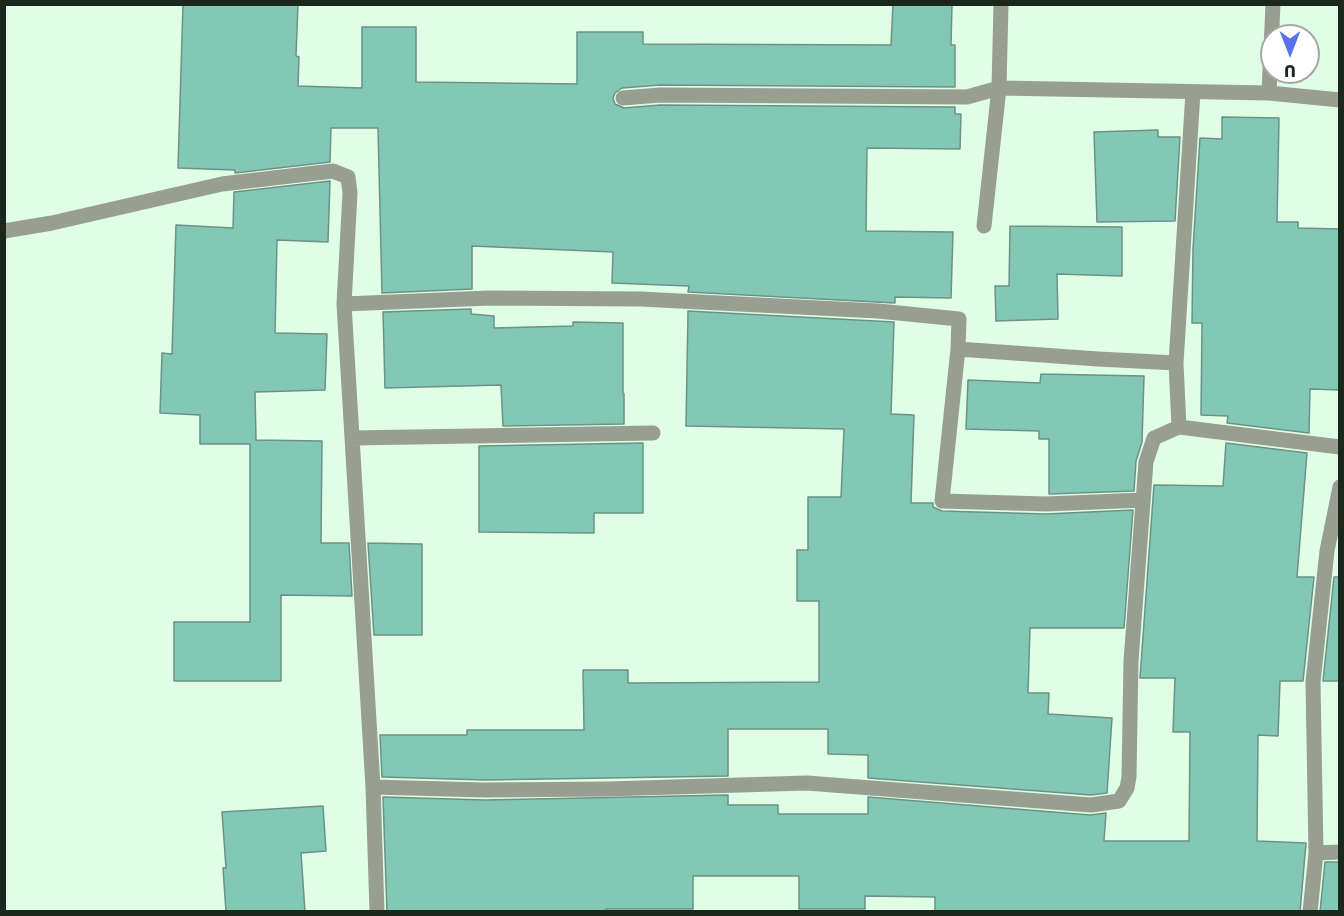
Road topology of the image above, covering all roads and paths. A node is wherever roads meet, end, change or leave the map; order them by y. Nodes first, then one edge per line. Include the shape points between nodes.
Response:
1 (1000, 4) edge
2 (1273, 4) edge
3 (999, 88) junction
4 (1193, 92) junction
5 (1269, 93) junction
6 (623, 98) dead end
7 (1340, 100) edge
8 (984, 226) dead end
9 (4, 231) edge
10 (344, 304) junction
11 (958, 349) junction
12 (1176, 363) junction
13 (1179, 427) junction
14 (653, 433) dead end
15 (352, 438) junction
16 (1340, 447) edge
17 (1340, 487) edge
18 (1143, 500) junction
19 (373, 787) junction
20 (1340, 852) edge
21 (1316, 853) junction
22 (377, 912) edge
23 (1310, 912) edge

1 - 3 street
2 - 5 street
3 - 4 street
3 - 6 street via 967,97
3 - 8 street
4 - 5 street
4 - 12 street
5 - 7 street
9 - 10 street via 222,184 333,171 346,175 350,182
10 - 11 street via 490,298 640,299 878,311 959,319
10 - 15 street
11 - 12 street
11 - 18 street via 942,501 1046,504
12 - 13 street
13 - 16 street
13 - 18 street via 1154,438 1150,445
14 - 15 street
15 - 19 street
17 - 21 street via 1327,551 1313,682
18 - 19 street via 1131,661 1129,777 1119,801 1091,805 807,783 607,789
19 - 22 street
20 - 21 street
21 - 23 street

